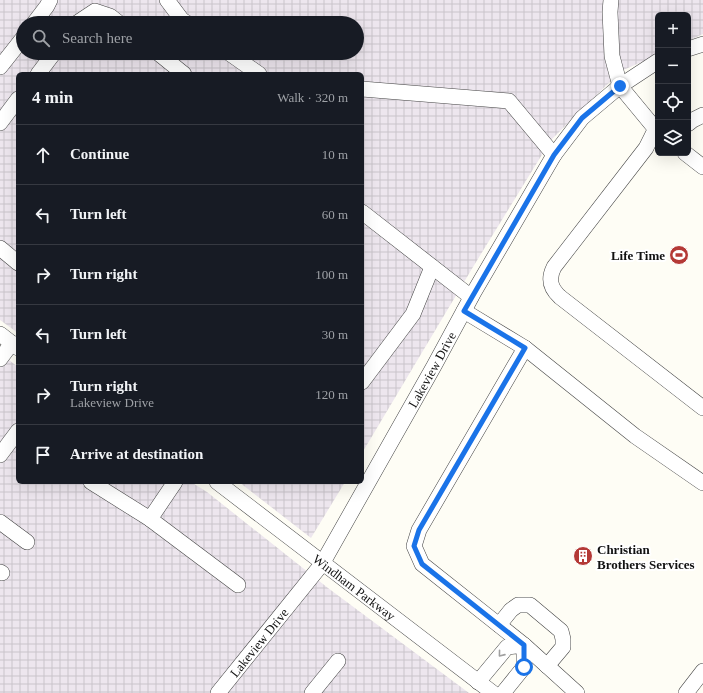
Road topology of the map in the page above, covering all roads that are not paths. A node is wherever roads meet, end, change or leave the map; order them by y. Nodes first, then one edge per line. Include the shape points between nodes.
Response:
1 (50, 0) edge
2 (167, 0) edge
3 (611, 0) edge
4 (39, 16) edge
5 (88, 16) edge
6 (110, 16) edge
7 (179, 16) edge
8 (703, 44) edge
9 (16, 47) edge
10 (691, 48) edge
11 (49, 60) edge
12 (167, 60) edge
13 (240, 60) edge
14 (655, 63) edge
15 (0, 67) edge
16 (40, 72) edge
17 (182, 72) edge
18 (256, 72) edge
19 (620, 86) junction
20 (364, 89) edge
21 (16, 102) edge
22 (703, 115) edge
23 (691, 122) edge
24 (0, 123) edge
25 (655, 129) edge
26 (655, 134) edge
27 (554, 155) junction
28 (689, 156) edge
29 (703, 167) edge
30 (364, 214) edge
31 (0, 248) edge
32 (16, 260) edge
33 (432, 267) junction
34 (471, 297) junction
35 (464, 311) junction
36 (0, 334) edge
37 (15, 346) edge
38 (525, 348) junction
39 (0, 359) edge
40 (364, 379) edge
41 (703, 408) edge
42 (16, 435) edge
43 (0, 455) edge
44 (703, 483) edge
45 (94, 484) edge
46 (174, 484) edge
47 (219, 484) edge
48 (150, 519) junction
49 (0, 522) edge
50 (28, 542) dead end
51 (322, 564) junction
52 (238, 585) dead end
53 (499, 625) junction
54 (524, 645) junction
55 (338, 660) dead end
56 (547, 666) junction
57 (703, 671) edge
58 (478, 682) junction
59 (218, 693) edge
60 (312, 693) edge
61 (493, 693) edge
62 (503, 693) edge
63 (577, 693) edge
64 (686, 693) edge

1 - 4 street
2 - 7 street
3 - 19 street via 612,56
5 - 6 street via 95,11
8 - 10 street
9 - 15 street
11 - 16 street
12 - 17 street
13 - 18 street
14 - 19 street, Lakeview Drive
19 - 25 street
19 - 27 street, Lakeview Drive via 582,118
20 - 27 street via 509,100
21 - 24 street
22 - 23 street
26 - 41 street via 554,268 550,280 554,292
27 - 34 street, Lakeview Drive
28 - 29 street
30 - 33 street
31 - 32 street
33 - 34 street
33 - 40 street via 413,314
34 - 35 street, Lakeview Drive
35 - 38 street
35 - 51 street, Lakeview Drive
36 - 37 street
37 - 39 street
38 - 44 street via 635,436
38 - 53 street via 419,530 414,546 422,564
42 - 43 street
45 - 48 street
46 - 48 street
47 - 51 street, Windham Parkway
48 - 52 street
49 - 50 street
51 - 58 street, Windham Parkway
51 - 59 street, Lakeview Drive
53 - 54 street
53 - 56 street via 518,605 530,605 560,631 563,639 563,647
54 - 56 street
54 -> 58 street via 507,647
54 - 62 street via 524,667
55 - 60 street
56 - 63 street
57 - 64 street
58 - 61 street, Windham Parkway

